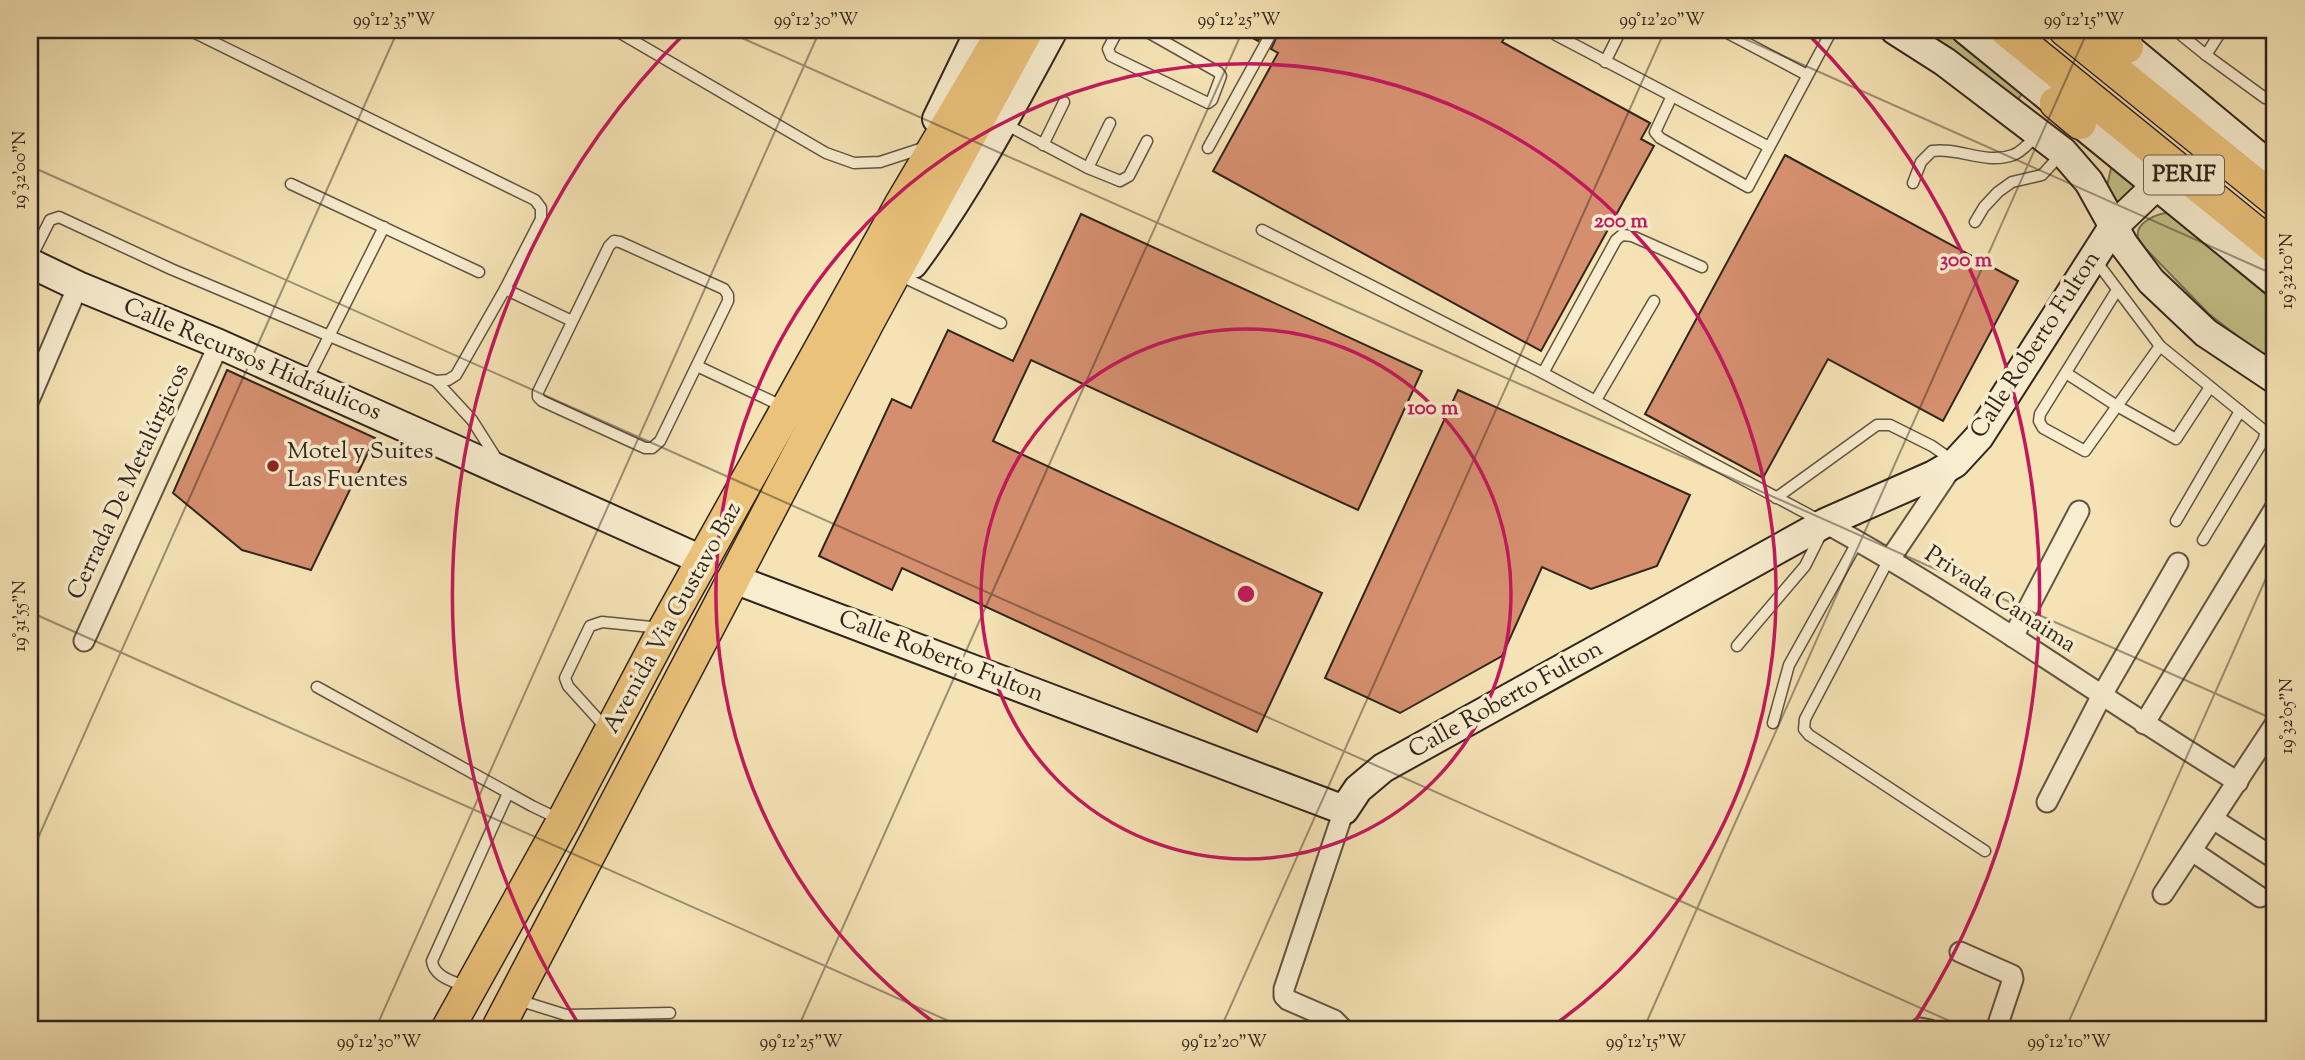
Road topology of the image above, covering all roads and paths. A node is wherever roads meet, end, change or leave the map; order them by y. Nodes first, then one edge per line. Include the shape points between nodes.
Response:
1 (189, 30) edge
2 (615, 30) edge
3 (1003, 30) edge
4 (1054, 30) edge
5 (1118, 30) edge
6 (1144, 30) edge
7 (1273, 30) edge
8 (1621, 30) edge
9 (1722, 30) edge
10 (1832, 30) edge
11 (1895, 30) edge
12 (1966, 30) edge
13 (2006, 30) edge
14 (2065, 30) edge
15 (2175, 30) edge
16 (2222, 30) edge
17 (1556, 35) dead end
18 (2112, 43) edge
19 (2206, 55) junction
20 (1605, 62) junction
21 (1807, 75) junction
22 (2275, 96) edge
23 (1671, 98) junction
24 (1064, 102) dead end
25 (2074, 102) junction
26 (1003, 122) junction
27 (1110, 122) dead end
28 (2040, 133) junction
29 (1147, 141) dead end
30 (1043, 145) junction
31 (1769, 147) junction
32 (923, 148) junction
33 (1208, 148) dead end
34 (2063, 152) junction
35 (2273, 163) edge
36 (1088, 168) junction
37 (1913, 183) dead end
38 (291, 184) dead end
39 (2156, 186) junction
40 (2275, 200) edge
41 (900, 206) junction
42 (1975, 222) dead end
43 (384, 227) junction
44 (2113, 227) junction
45 (1262, 230) dead end
46 (2275, 248) edge
47 (2093, 258) junction
48 (30, 261) edge
49 (1703, 267) dead end
50 (479, 272) dead end
51 (903, 277) junction
52 (2275, 282) edge
53 (78, 286) junction
54 (505, 289) junction
55 (2117, 290) junction
56 (1654, 301) dead end
57 (572, 321) junction
58 (868, 322) junction
59 (1001, 323) dead end
60 (328, 336) junction
61 (219, 344) junction
62 (2160, 346) junction
63 (697, 366) junction
64 (1543, 373) junction
65 (2066, 373) junction
66 (2275, 379) edge
67 (436, 381) junction
68 (306, 382) junction
69 (2210, 387) junction
70 (30, 398) edge
71 (1596, 400) junction
72 (2117, 406) junction
73 (788, 408) junction
74 (2240, 411) junction
75 (1955, 463) junction
76 (503, 470) junction
77 (1776, 498) junction
78 (2275, 508) edge
79 (2079, 511) dead end
80 (2176, 521) dead end
81 (1825, 523) junction
82 (2203, 540) dead end
83 (1858, 541) junction
84 (1890, 559) junction
85 (704, 561) junction
86 (2178, 563) dead end
87 (734, 579) junction
88 (665, 628) junction
89 (2013, 637) junction
90 (84, 640) dead end
91 (1737, 646) dead end
92 (317, 687) dead end
93 (2102, 695) junction
94 (1773, 723) dead end
95 (2144, 724) junction
96 (2275, 724) edge
97 (610, 733) junction
98 (2269, 750) edge
99 (2238, 782) junction
100 (508, 793) junction
101 (2047, 802) dead end
102 (1344, 810) junction
103 (2213, 819) junction
104 (563, 821) junction
105 (1985, 851) dead end
106 (2192, 851) junction
107 (2274, 858) edge
108 (2163, 894) dead end
109 (2260, 897) dead end
110 (1960, 952) dead end
111 (470, 989) junction
112 (514, 999) junction
113 (670, 1013) dead end
114 (447, 1030) edge
115 (497, 1030) edge
116 (1344, 1030) edge
117 (1996, 1030) edge

1 - 54 lane via 535,200 541,219
2 - 32 lane via 827,153 854,163 880,162
3 - 32 main road, Avenida Via Gustavo Baz
3 - 41 main road, Avenida Via Gustavo Baz
3 - 58 main road, Avenida Via Gustavo Baz via 941,186
4 - 26 main road, Avenida Via Gustavo Baz
5 - 6 lane via 1108,49 1111,55 1208,103 1212,100 1221,81 1218,72
7 - 33 lane
8 - 20 lane
9 - 21 lane
10 - 21 lane
11 - 28 main road
12 - 25 main road
13 - 25 main road, PERIF
14 - 18 main road, PERIF
15 - 19 lane
16 - 19 lane
17 - 20 lane
18 - 25 main road
18 - 35 main road
18 - 40 main road, PERIF
19 - 22 lane via 2265,98
20 - 23 lane
21 - 31 lane
23 - 31 lane
23 - 31 lane via 1657,125 1660,138 1748,187
24 - 30 lane
25 - 28 main road
25 - 34 main road
25 - 39 main road
25 - 46 main road, PERIF
26 - 30 lane
26 - 51 main road, Avenida Via Gustavo Baz via 954,205
27 - 36 lane
28 - 34 main road
28 - 37 lane via 2014,155 1989,159 1932,151 1921,162
29 - 36 lane via 1125,180
30 - 36 lane
32 - 41 main road, Avenida Via Gustavo Baz
34 - 42 lane via 2042,175 1998,192
34 - 44 main road via 2089,182
38 - 43 lane
39 - 44 main road, Calle Roberto Fulton
39 - 52 main road
41 - 73 main road, Avenida Via Gustavo Baz
43 - 50 lane
43 - 60 lane
44 - 47 main road, Calle Roberto Fulton
44 - 66 main road via 2151,281 2206,333
45 - 64 lane
47 - 55 lane
47 - 75 main road, Calle Roberto Fulton via 1979,437
48 - 53 main road, Calle Recursos Hidráulicos
48 - 60 lane via 50,220 59,217
49 - 64 lane via 1622,235
51 - 58 main road, Avenida Via Gustavo Baz
51 - 59 lane
53 - 61 main road, Calle Recursos Hidráulicos
53 - 70 street
54 - 57 lane
54 - 67 lane via 456,375
55 - 62 lane
55 - 65 lane
56 - 71 lane
57 - 63 lane via 609,246 620,242 724,289 728,295
57 - 63 lane via 538,397 645,448 660,441
58 - 87 main road, Avenida Via Gustavo Baz
60 - 67 lane
60 - 68 lane
61 - 68 main road, Calle Recursos Hidráulicos
61 - 90 street, Cerrada De Metalúrgicos
62 - 69 lane
62 - 72 lane
63 - 73 lane
64 - 71 lane
65 - 72 lane
65 - 72 lane via 2040,414 2043,428 2085,451
67 - 76 lane via 472,420
68 - 76 main road, Calle Recursos Hidráulicos
69 - 72 lane via 2176,439
69 - 74 lane
71 - 77 lane
73 - 85 main road, Avenida Via Gustavo Baz
74 - 80 lane
74 - 82 lane via 2266,432
75 - 77 lane via 1932,446 1883,423
75 - 81 main road, Calle Roberto Fulton
75 - 84 street
76 - 85 main road, Calle Recursos Hidráulicos
77 - 81 lane
78 - 95 street
79 - 89 street
81 - 83 street, Privada Canaima
81 - 91 lane via 1805,566
81 - 102 main road, Calle Roberto Fulton via 1383,768 1358,789
83 - 84 street, Privada Canaima
83 - 94 lane via 1789,666
84 - 89 street, Privada Canaima
84 - 105 lane via 1805,719 1804,729
85 - 88 main road, Avenida Via Gustavo Baz
86 - 93 street
87 - 102 main road, Calle Roberto Fulton
87 - 112 main road, Avenida Via Gustavo Baz
88 - 97 main road, Avenida Via Gustavo Baz
88 - 97 lane via 602,622 590,626 565,678
89 - 93 street, Privada Canaima
92 - 100 lane
93 - 95 street, Privada Canaima
93 - 101 street
95 - 99 street, Privada Canaima
96 - 98 street
97 - 104 main road, Avenida Via Gustavo Baz
98 - 99 street
99 - 103 street
100 - 104 lane
100 - 111 lane via 432,961 439,974
102 - 116 street via 1284,989 1288,1000 1334,1020
103 - 106 street
103 - 107 street
104 - 111 main road, Avenida Via Gustavo Baz
106 - 108 street
106 - 109 street
110 - 117 street via 2012,975
111 - 114 main road, Avenida Via Gustavo Baz
112 - 113 lane via 566,1015
112 - 115 main road, Avenida Via Gustavo Baz

